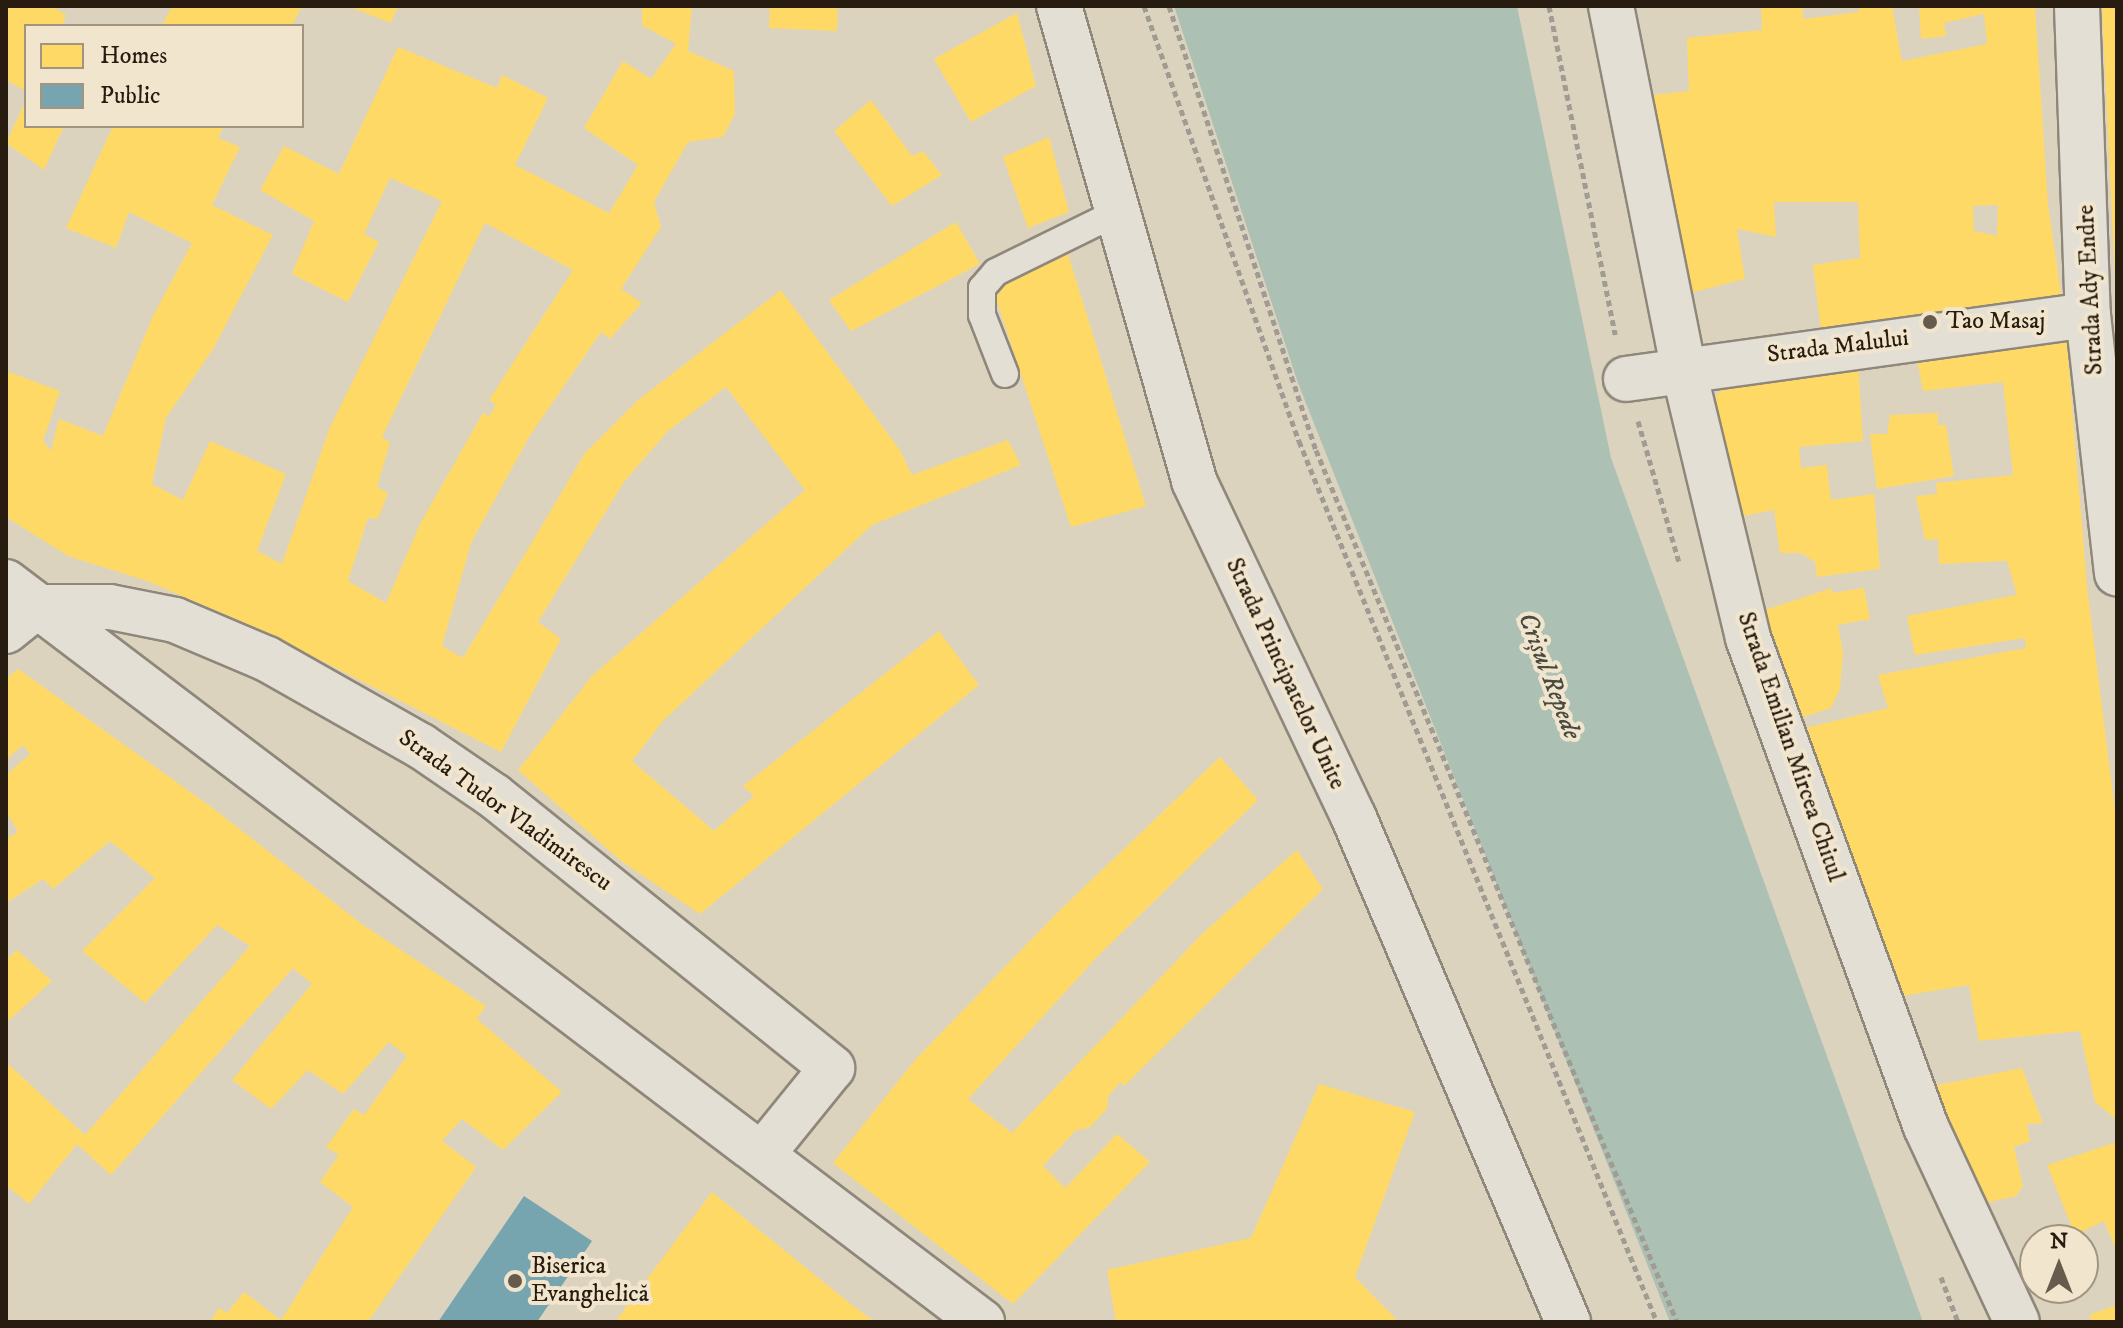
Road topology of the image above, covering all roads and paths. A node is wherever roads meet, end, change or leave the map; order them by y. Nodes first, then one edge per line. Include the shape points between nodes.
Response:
1 (1059, 6) edge
2 (1144, 6) edge
3 (1169, 6) edge
4 (1611, 6) edge
5 (2077, 6) edge
6 (1118, 212) junction
7 (2088, 315) junction
8 (1683, 367) junction
9 (1005, 374) dead end
10 (1626, 379) dead end
11 (2111, 483) edge
12 (2117, 573) edge
13 (16, 607) edge
14 (764, 1152) junction
15 (982, 1322) edge
16 (1568, 1322) edge
17 (1657, 1322) edge
18 (1677, 1322) edge
19 (2017, 1322) edge

1 - 6 street, Strada Principatelor Unite
2 - 17 path via 1299,441
3 - 18 path via 1316,450
4 - 8 street, Strada Emilian Mircea Chitul
5 - 7 street, Strada Ady Endre
6 - 9 lane via 996,272 982,288 982,315
6 - 16 street, Strada Principatelor Unite via 1194,481 1354,818
7 - 8 street, Strada Malului
7 - 11 street, Strada Ady Endre
8 - 10 street, Strada Malului
8 - 19 street, Strada Emilian Mircea Chitul via 1748,638 1926,1127
11 - 12 street, Strada Ady Endre
13 - 14 street, Strada Tudor Vladimirescu
13 - 14 street, Strada Tudor Vladimirescu via 110,607 175,620 341,697 494,796 832,1068
14 - 15 street, Strada Tudor Vladimirescu

